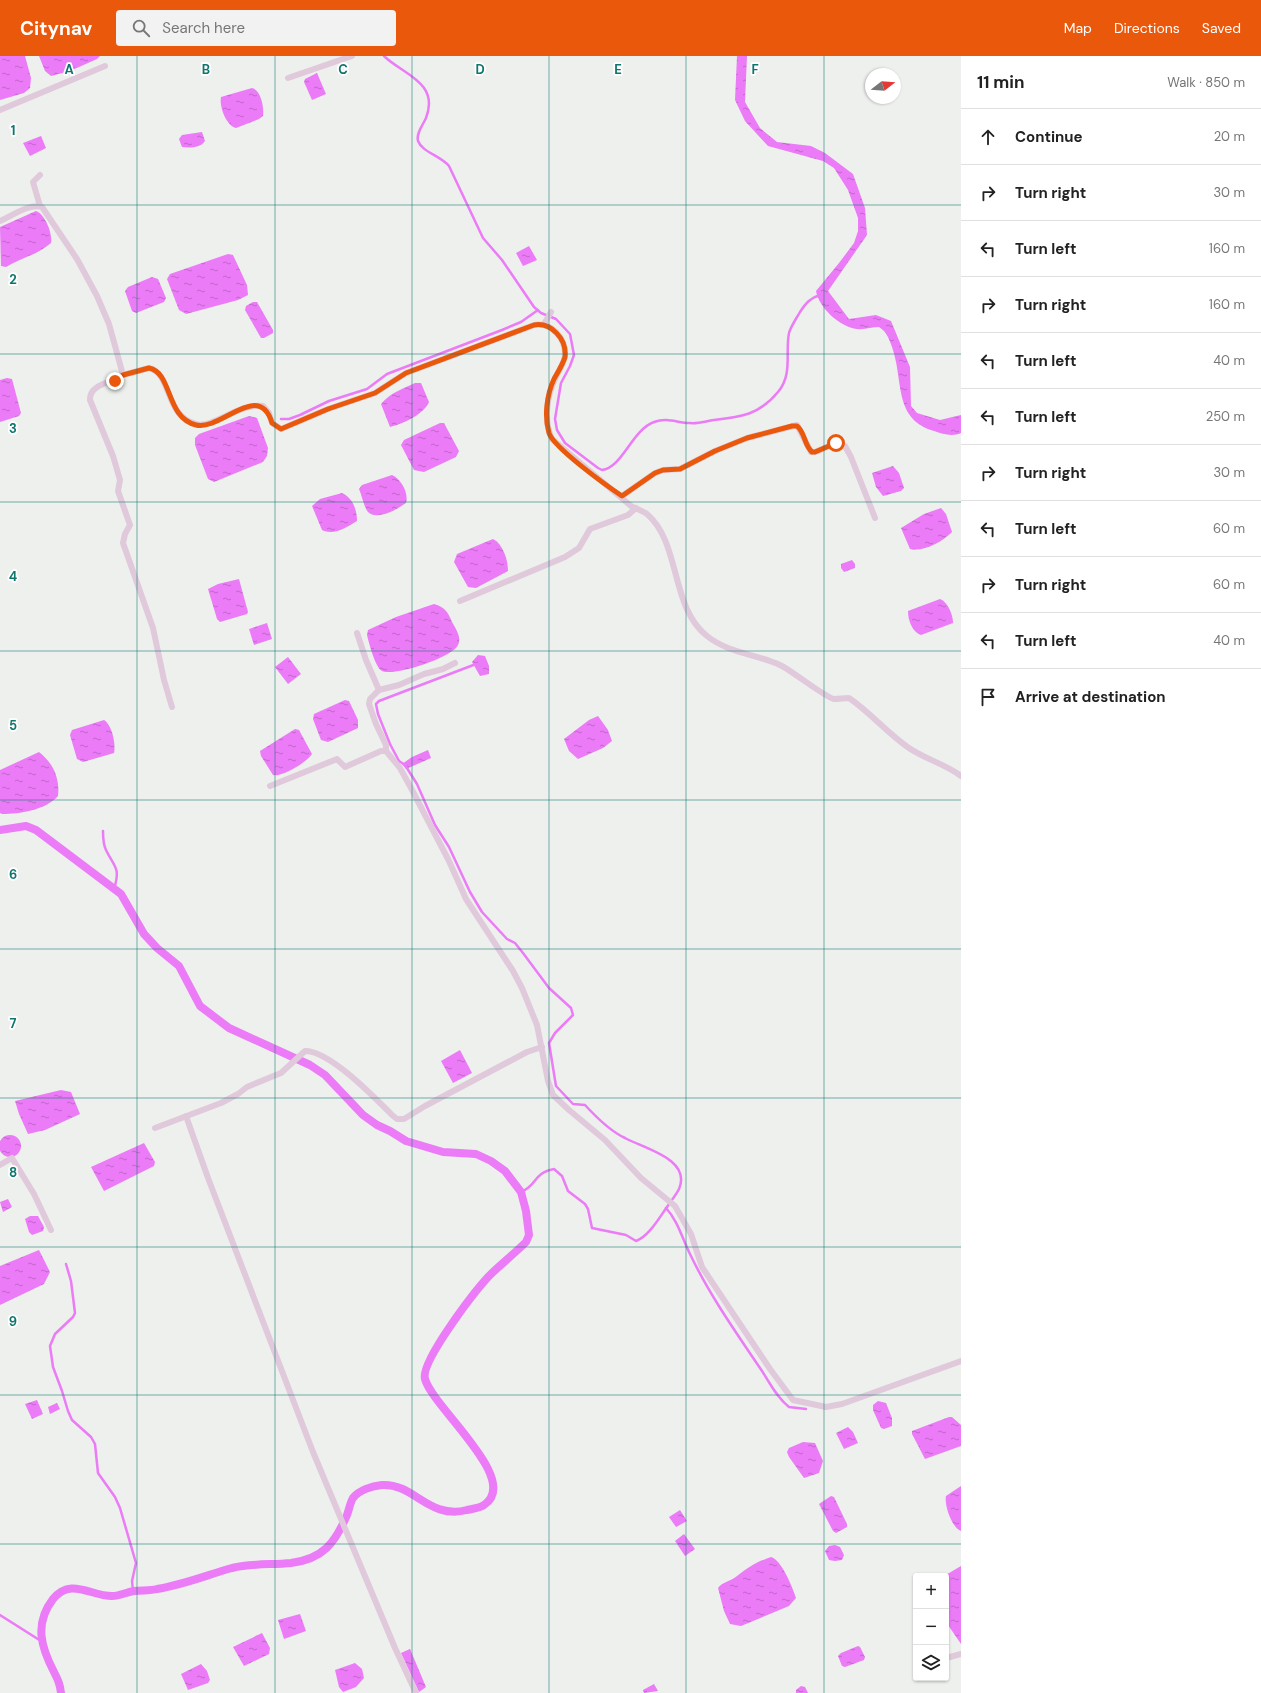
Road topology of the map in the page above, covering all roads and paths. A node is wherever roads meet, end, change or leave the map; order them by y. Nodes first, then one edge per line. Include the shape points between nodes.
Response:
1 (352, 56) edge
2 (105, 66) dead end
3 (288, 78) dead end
4 (0, 110) edge
5 (40, 174) dead end
6 (40, 206) junction
7 (0, 221) edge
8 (551, 312) dead end
9 (545, 322) junction
10 (123, 375) junction
11 (622, 496) junction
12 (636, 508) junction
13 (875, 518) dead end
14 (460, 601) dead end
15 (357, 633) dead end
16 (455, 663) dead end
17 (379, 690) junction
18 (172, 707) dead end
19 (386, 751) junction
20 (961, 776) edge
21 (270, 786) dead end
22 (542, 1047) junction
23 (186, 1116) junction
24 (155, 1128) dead end
25 (0, 1165) edge
26 (51, 1230) dead end
27 (961, 1361) edge
28 (961, 1654) edge
29 (950, 1657) dead end
30 (416, 1693) edge

1 - 3 street
2 - 4 street
5 - 6 street via 33,182
6 - 7 street via 28,208
6 - 10 street via 47,212 77,259 97,296 109,324
8 - 9 street
9 - 10 street via 406,373 375,393 281,429 272,423 269,413 263,406 256,405 236,410 207,424 191,423 178,413 162,378 152,368
9 - 11 street via 562,340 565,355 553,381 547,406 547,425 552,439
10 - 18 street via 92,390 90,400 120,480 118,491 130,525 123,543 153,628
11 - 12 street
11 - 13 street via 655,473 680,469 747,438 797,426 812,452 836,443 845,446
12 - 14 street via 628,515 590,529 579,548 566,557
12 - 20 street via 646,513 660,531 689,613 707,636 734,652 781,666 830,698 849,698 911,750
15 - 17 street
16 - 17 street
17 - 19 street via 372,696 369,704 386,745
19 - 21 street via 345,767 338,759
19 - 22 street via 400,768 411,788 466,899 513,970 537,1026
22 - 23 street via 400,1119 392,1115 344,1070 312,1051 301,1053 281,1073
22 - 27 street via 553,1095 673,1205 691,1234 702,1267 793,1400 826,1407 838,1406
23 - 24 street
23 - 30 street via 337,1513
25 - 26 street via 12,1158 34,1194
28 - 29 street

